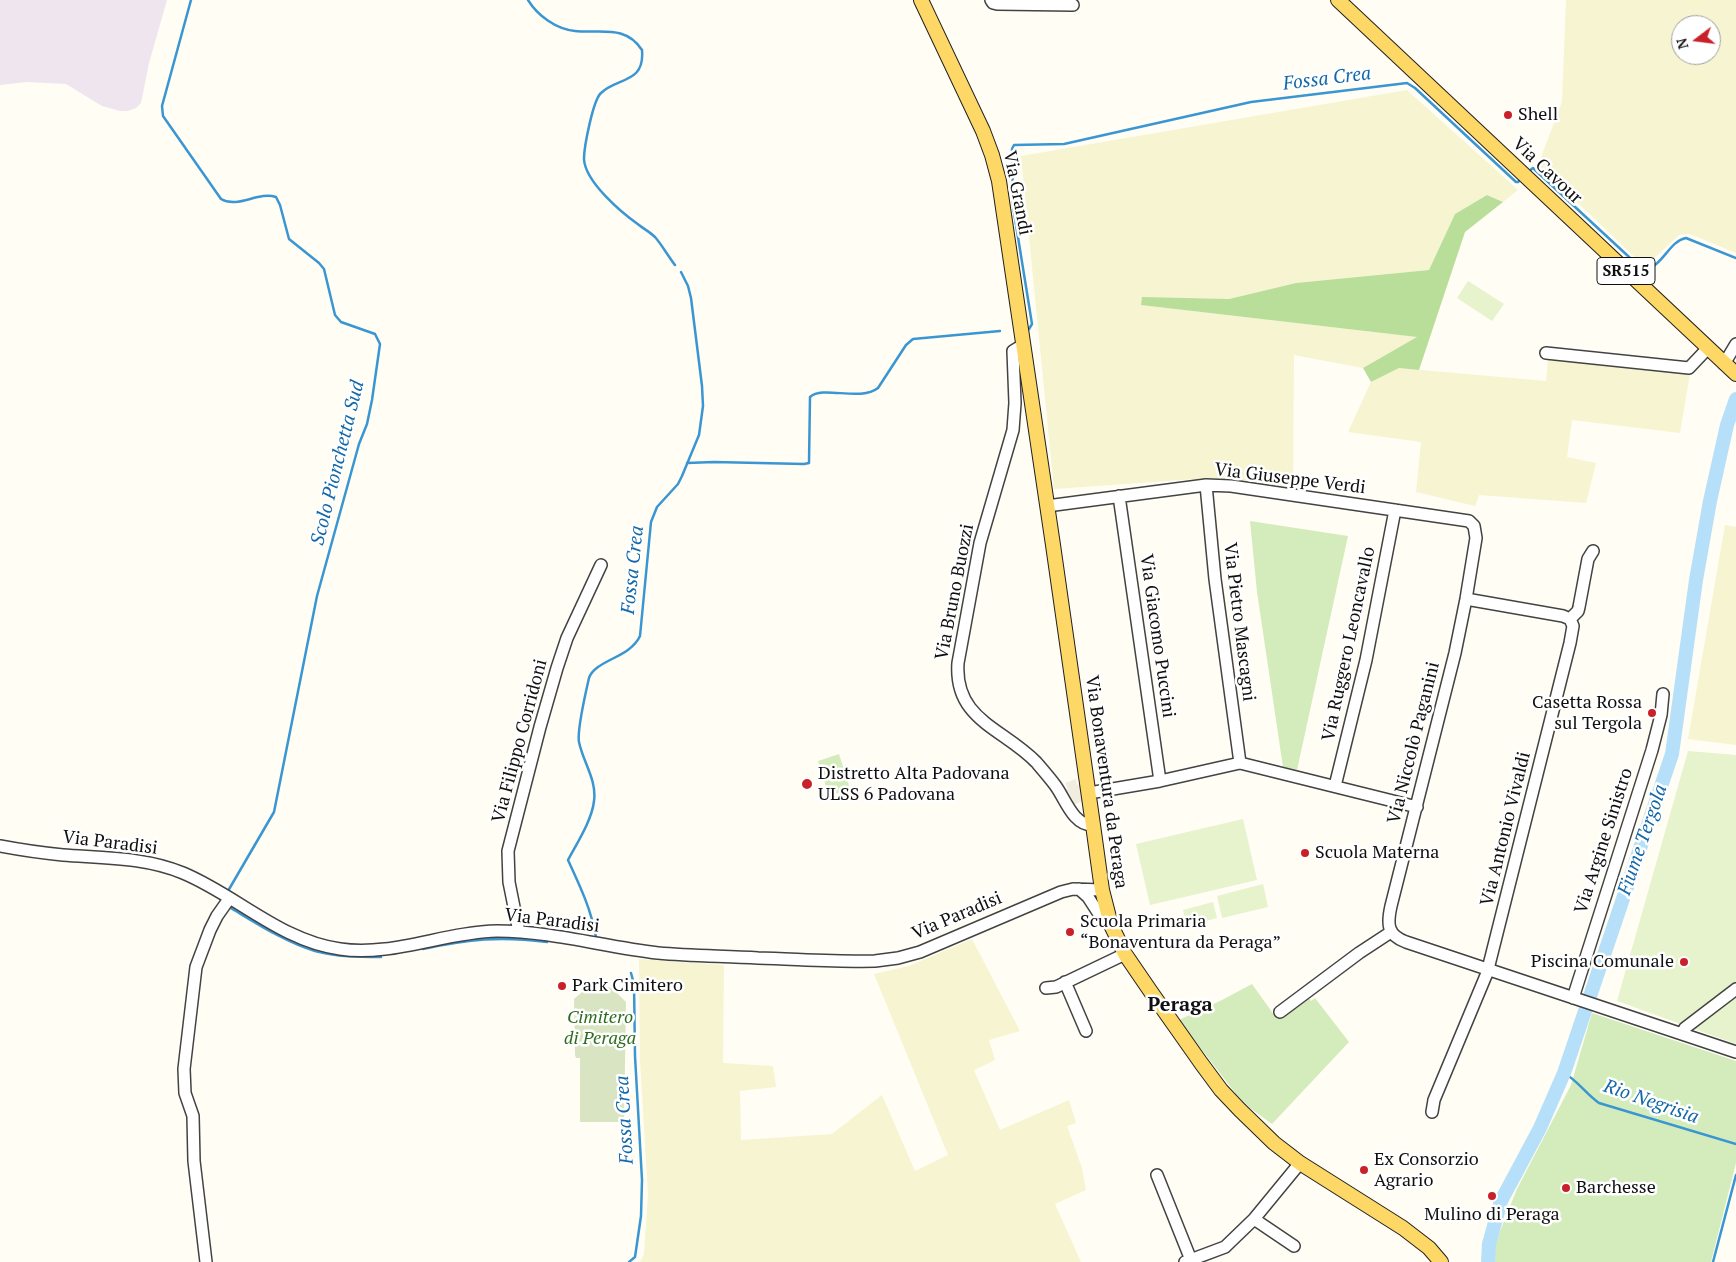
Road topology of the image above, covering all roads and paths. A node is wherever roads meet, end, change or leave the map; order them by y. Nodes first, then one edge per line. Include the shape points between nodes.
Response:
1 (921, 0) edge
2 (991, 0) edge
3 (1338, 0) edge
4 (1073, 5) dead end
5 (1736, 344) edge
6 (1023, 347) junction
7 (1708, 348) junction
8 (1546, 353) dead end
9 (1730, 369) edge
10 (1206, 485) junction
11 (1119, 496) junction
12 (1047, 506) junction
13 (1395, 510) junction
14 (1469, 521) joint
15 (1593, 551) dead end
16 (601, 565) dead end
17 (1466, 599) junction
18 (1570, 619) junction
19 (1663, 694) dead end
20 (1240, 763) junction
21 (1160, 781) junction
22 (1335, 786) junction
23 (1089, 793) junction
24 (1417, 807) junction
25 (1093, 825) junction
26 (0, 846) edge
27 (1079, 889) junction
28 (1102, 890) junction
29 (226, 903) junction
30 (1111, 925) junction
31 (519, 932) junction
32 (1391, 932) junction
33 (1125, 954) junction
34 (1488, 969) junction
35 (1065, 982) junction
36 (1046, 988) dead end
37 (1736, 988) edge
38 (1576, 999) junction
39 (1280, 1012) dead end
40 (1086, 1031) dead end
41 (1682, 1034) junction
42 (1736, 1052) edge
43 (1432, 1112) dead end
44 (1300, 1164) junction
45 (1157, 1175) dead end
46 (1254, 1219) junction
47 (1294, 1246) dead end
48 (1188, 1261) edge
49 (206, 1262) edge
50 (1442, 1262) edge

1 - 6 main road, Via Grandi via 992,155 1001,195
2 - 4 street via 998,4
3 - 7 main road, Via Cavour / SR515
5 - 9 street
6 - 12 main road, Via Bonaventura da Peraga
6 - 25 street, Via Bruno Buozzi via 1013,351 1013,430 980,543 957,680 961,696 973,712 1034,761 1077,819
7 - 8 street via 1689,368
7 - 9 main road, Via Cavour / SR515
10 - 11 street, Via Giuseppe Verdi
10 - 13 street, Via Giuseppe Verdi
10 - 20 street, Via Pietro Mascagni via 1214,579
11 - 12 street, Via Giuseppe Verdi
11 - 21 street, Via Giacomo Puccini
12 - 23 main road, Via Bonaventura da Peraga
13 - 14 street, Via Giuseppe Verdi
13 - 22 street, Via Ruggero Leoncavallo via 1366,660
14 - 17 street, Via Niccolò Paganini via 1474,526 1476,538
15 - 18 street, Via Antonio Vivaldi via 1588,559 1578,611
16 - 31 street, Via Filippo Corridoni via 567,638 557,668 508,852 509,882
17 - 18 street
17 - 24 street, Via Niccolò Paganini
18 - 34 street, Via Antonio Vivaldi via 1573,626 1570,642
19 - 38 street, Via Argine Sinistro via 1652,750
20 - 21 street
20 - 22 street
21 - 23 street
22 - 24 street
23 - 25 main road, Via Bonaventura da Peraga
24 - 32 street, Via Niccolò Paganini via 1389,914
25 - 28 main road, Via Bonaventura da Peraga
26 - 29 street, Via Paradisi via 29,852 115,858 150,864 181,872
27 - 28 street, Via Paradisi
27 - 30 street
27 - 31 street, Via Paradisi via 1052,895 920,952 875,961 659,953
28 - 30 main road, Via Bonaventura da Peraga
29 - 31 street, Via Paradisi via 255,914 306,941 341,950 368,951 476,933
29 - 49 street via 210,930 196,967 184,1069 185,1093 193,1116 194,1169
30 - 33 main road, Via Bonaventura da Peraga
32 - 34 street via 1400,939
32 - 39 street
33 - 35 street
33 - 44 main road, Via Bonaventura da Peraga via 1222,1090
34 - 38 street
34 - 43 street, Via Antonio Vivaldi via 1441,1081
35 - 36 street
35 - 40 street
37 - 41 street via 1685,1028
38 - 41 street
41 - 42 street
44 - 46 street
44 - 50 main road, Via Bonaventura da Peraga via 1392,1220
45 - 48 street
46 - 47 street
46 - 48 street via 1224,1247

